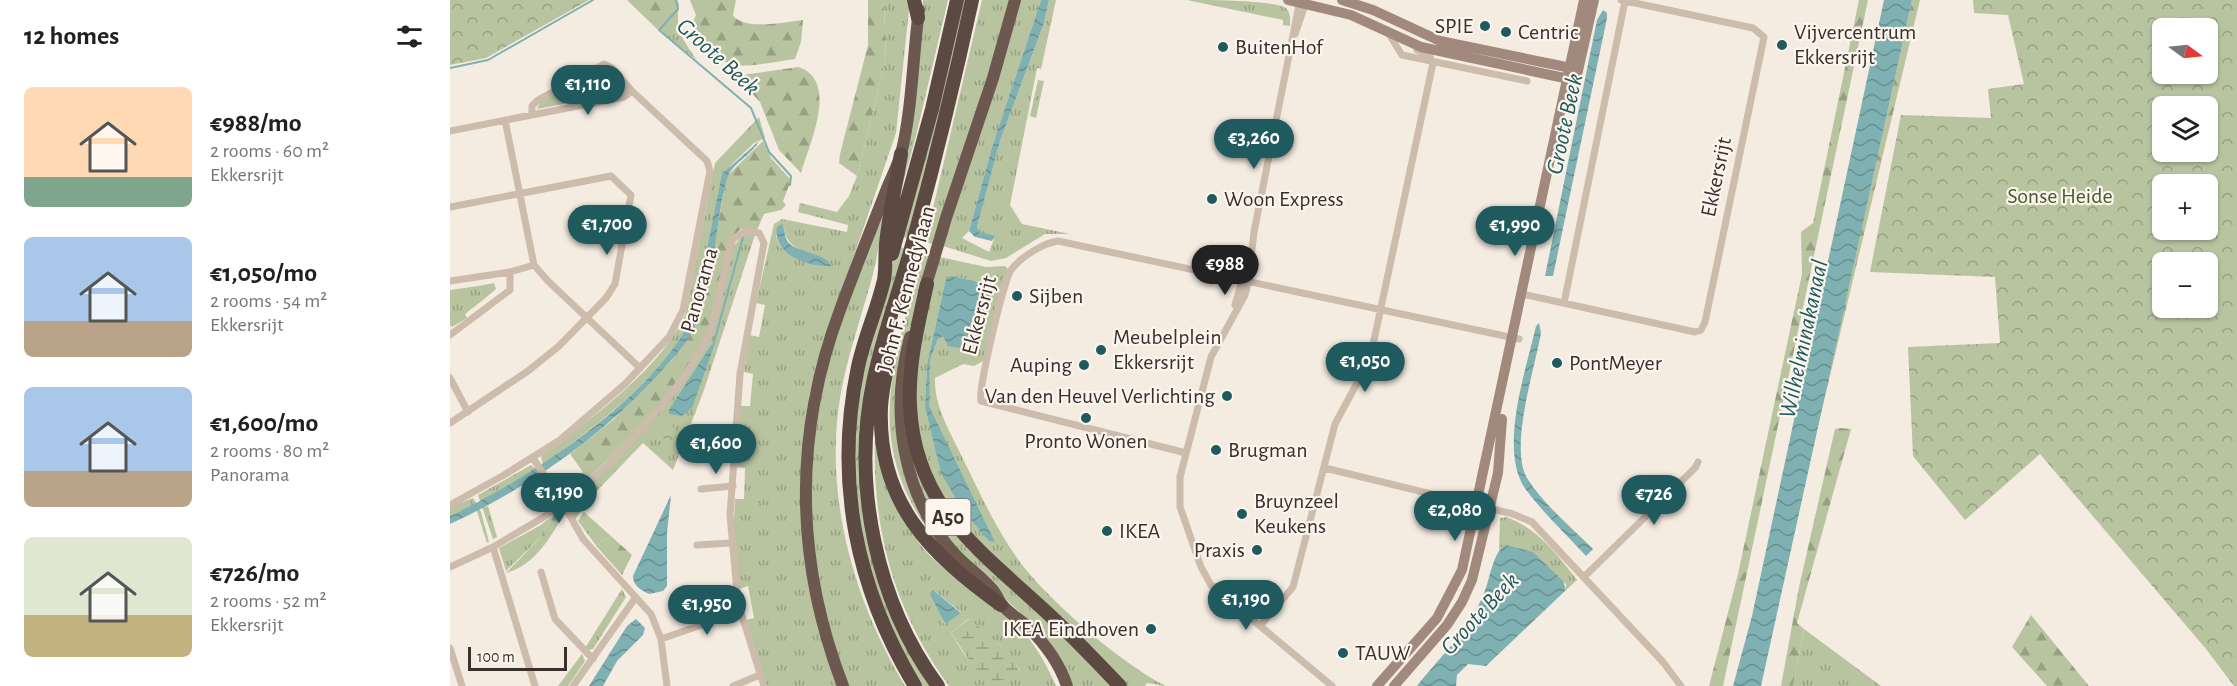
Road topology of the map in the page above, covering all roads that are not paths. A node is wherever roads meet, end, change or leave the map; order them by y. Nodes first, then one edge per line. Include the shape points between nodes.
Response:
1 (914, 0) edge
2 (920, 0) edge
3 (957, 0) edge
4 (972, 0) edge
5 (1015, 0) edge
6 (1342, 0) edge
7 (1584, 0) edge
8 (1594, 0) edge
9 (1623, 0) edge
10 (1300, 1) edge
11 (918, 18) junction
12 (1387, 31) junction
13 (1408, 41) junction
14 (1433, 63) junction
15 (1572, 74) junction
16 (1527, 81) dead end
17 (632, 91) junction
18 (532, 114) junction
19 (506, 120) junction
20 (450, 131) edge
21 (901, 154) junction
22 (518, 193) junction
23 (450, 207) edge
24 (534, 265) junction
25 (510, 272) junction
26 (884, 279) junction
27 (450, 281) edge
28 (1245, 282) junction
29 (927, 284) junction
30 (1525, 295) junction
31 (1564, 303) junction
32 (894, 310) junction
33 (1382, 311) junction
34 (588, 317) junction
35 (450, 335) edge
36 (1516, 339) junction
37 (640, 368) junction
38 (450, 378) edge
39 (468, 412) junction
40 (450, 423) edge
41 (1186, 453) junction
42 (533, 458) junction
43 (1698, 462) dead end
44 (1325, 468) junction
45 (733, 486) junction
46 (701, 489) dead end
47 (450, 505) edge
48 (564, 505) junction
49 (1477, 506) junction
50 (1491, 509) junction
51 (731, 543) junction
52 (697, 545) dead end
53 (493, 547) junction
54 (450, 567) edge
55 (541, 572) dead end
56 (1584, 577) junction
57 (636, 597) junction
58 (738, 603) junction
59 (1001, 605) junction
60 (1260, 626) junction
61 (661, 639) junction
62 (450, 648) edge
63 (593, 659) junction
64 (760, 675) junction
65 (1066, 683) edge
66 (462, 686) edge
67 (535, 686) edge
68 (573, 686) edge
69 (668, 686) edge
70 (733, 686) edge
71 (764, 686) edge
72 (843, 686) edge
73 (915, 686) edge
74 (938, 686) edge
75 (1120, 686) edge
76 (1332, 686) edge
77 (1377, 686) edge
78 (1394, 686) edge
79 (1681, 686) edge

1 - 11 highway
2 - 11 highway, John F. Kennedylaan
3 - 26 highway, John F. Kennedylaan via 920,155
4 - 32 highway, John F. Kennedylaan / A50 via 931,177
5 - 29 highway, John F. Kennedylaan
6 - 15 main road via 1440,41
7 - 15 main road
8 - 15 main road
9 - 31 street, Ekkersrijt
9 - 31 street, Ekkersrijt via 1753,28 1761,32 1765,43 1701,330 1695,332
10 - 12 main road via 1351,15
10 - 28 street
11 - 21 highway, John F. Kennedylaan
12 - 13 main road
12 - 14 street via 1402,55
13 - 14 street via 1414,49 1429,55
13 - 15 main road via 1441,52
14 - 16 street
14 - 33 street
15 - 30 main road
17 - 18 street via 624,97
17 - 18 street via 612,68 598,65 538,100 532,106
17 - 37 street via 710,166 680,319
18 - 19 street
19 - 20 street
19 - 22 street
21 - 26 highway
21 - 72 highway, John F. Kennedylaan via 831,335 815,396 808,444 804,484 811,570
22 - 23 street
22 - 24 street
22 - 34 street via 611,176 631,192 615,284
24 - 25 street
24 - 34 street
25 - 27 street
25 - 35 street via 510,290
26 - 73 highway via 851,401 848,487 865,580 892,647
28 - 33 street, Ekkersrijt
28 - 41 street via 1233,316 1211,357
28 - 41 street, Ekkersrijt via 1058,241 1046,244 1010,272 978,396 981,401
29 - 59 highway, John F. Kennedylaan via 902,372 903,449 932,523 952,551 995,593
29 - 75 highway, A50 via 913,351 910,407 917,448 931,488 966,539 1057,621
30 - 31 street, Ekkersrijt
30 - 36 main road
32 - 59 highway, A50 via 881,416 884,453 898,500 916,531 940,557
32 - 74 highway, A50 via 870,404 867,491 873,535 888,587 911,641
33 - 36 street, Ekkersrijt
33 - 44 street via 1370,359 1335,424
34 - 37 street
34 - 39 street via 528,371
36 - 49 main road
36 - 50 main road
37 - 42 street via 582,422
38 - 39 street
39 - 40 street
41 - 60 street via 1178,493 1201,567 1211,585
42 - 47 street
42 - 48 street
43 - 56 street
44 - 49 street
44 - 60 street via 1293,587
45 - 46 street
45 - 48 street, Panorama via 740,374 764,250 759,233 741,232 733,239 704,343 663,401 611,461
45 - 51 street, Panorama
48 - 53 street
48 - 57 street via 583,539
49 - 50 street
49 - 77 main road via 1462,570 1451,597
50 - 56 street via 1532,522
50 - 78 main road via 1462,602
51 - 52 street
51 - 58 street, Panorama
53 - 54 street
53 - 67 street
55 - 63 street via 555,619
56 - 79 street
57 - 61 street via 651,614
57 - 63 street
58 - 61 street via 710,622
58 - 64 street, Panorama
59 - 65 highway, John F. Kennedylaan via 1040,639
60 - 76 street
61 - 69 street
62 - 66 street
63 - 68 street
64 - 70 street
64 - 71 street, Panorama

